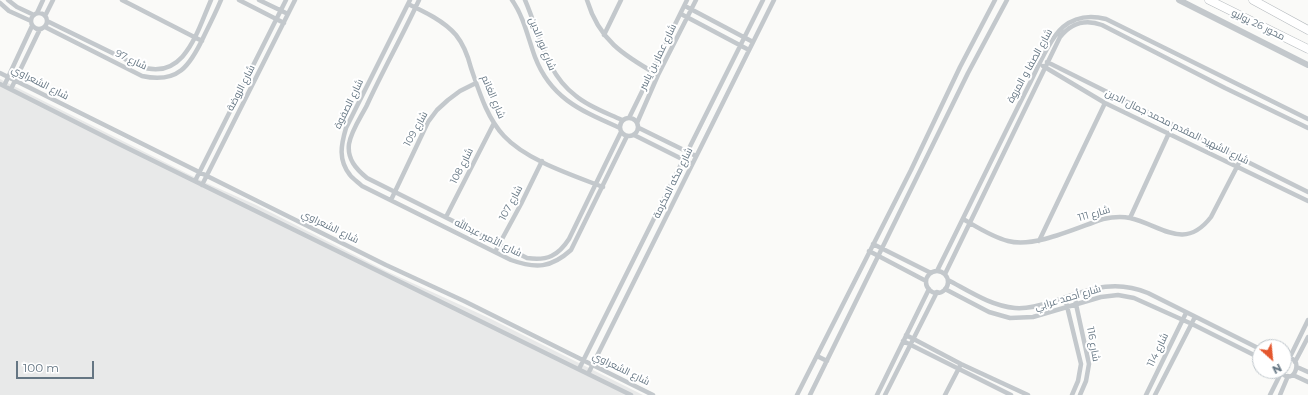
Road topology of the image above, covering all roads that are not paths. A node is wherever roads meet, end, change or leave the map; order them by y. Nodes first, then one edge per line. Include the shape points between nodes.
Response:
1 (8, 0) edge
2 (44, 0) edge
3 (53, 0) edge
4 (122, 0) edge
5 (211, 0) edge
6 (221, 0) edge
7 (239, 0) edge
8 (259, 0) edge
9 (286, 0) edge
10 (295, 0) edge
11 (419, 0) edge
12 (512, 0) edge
13 (525, 0) edge
14 (587, 0) edge
15 (621, 0) edge
16 (687, 0) edge
17 (696, 0) edge
18 (763, 0) edge
19 (995, 0) edge
20 (1007, 0) edge
21 (1179, 0) edge
22 (1208, 0) edge
23 (1253, 0) edge
24 (1261, 0) edge
25 (409, 2) edge
26 (772, 2) edge
27 (0, 3) edge
28 (685, 6) junction
29 (416, 8) junction
30 (692, 9) junction
31 (1270, 9) junction
32 (281, 10) junction
33 (35, 14) junction
34 (288, 14) junction
35 (681, 14) junction
36 (688, 17) junction
37 (1098, 17) junction
38 (46, 18) junction
39 (276, 19) junction
40 (284, 23) junction
41 (1096, 23) junction
42 (31, 24) junction
43 (535, 25) junction
44 (45, 27) junction
45 (525, 28) junction
46 (40, 29) junction
47 (1308, 30) edge
48 (1062, 31) junction
49 (604, 35) junction
50 (194, 37) junction
51 (744, 37) junction
52 (202, 41) junction
53 (753, 42) junction
54 (740, 45) junction
55 (1308, 49) edge
56 (749, 50) junction
57 (1042, 59) junction
58 (1048, 62) junction
59 (1040, 64) junction
60 (1308, 65) edge
61 (1200, 66) junction
62 (960, 67) junction
63 (1045, 68) junction
64 (651, 71) junction
65 (968, 71) junction
66 (0, 73) edge
67 (1196, 73) junction
68 (658, 75) junction
69 (8, 77) junction
70 (15, 80) junction
71 (476, 82) junction
72 (2, 85) edge
73 (11, 89) junction
74 (1105, 103) junction
75 (629, 118) junction
76 (622, 120) junction
77 (1308, 120) edge
78 (494, 123) junction
79 (638, 125) junction
80 (1308, 128) edge
81 (620, 130) junction
82 (1169, 133) junction
83 (634, 135) junction
84 (627, 136) junction
85 (687, 152) junction
86 (696, 156) junction
87 (683, 159) junction
88 (1241, 159) junction
89 (542, 161) junction
90 (692, 164) junction
91 (1238, 166) junction
92 (911, 170) junction
93 (199, 172) junction
94 (918, 173) junction
95 (207, 176) junction
96 (195, 181) junction
97 (596, 184) junction
98 (202, 185) junction
99 (603, 187) junction
100 (394, 192) junction
101 (1308, 192) edge
102 (391, 200) junction
103 (1308, 201) edge
104 (656, 213) junction
105 (445, 216) junction
106 (667, 217) junction
107 (1130, 218) junction
108 (963, 219) junction
109 (457, 222) junction
110 (970, 223) junction
111 (440, 224) junction
112 (453, 231) junction
113 (1039, 241) junction
114 (500, 243) junction
115 (873, 244) junction
116 (882, 249) junction
117 (560, 251) junction
118 (869, 251) junction
119 (495, 252) junction
120 (565, 256) junction
121 (879, 256) junction
122 (937, 271) junction
123 (930, 273) junction
124 (945, 274) junction
125 (948, 280) junction
126 (926, 281) junction
127 (929, 289) junction
128 (945, 289) junction
129 (937, 292) junction
130 (1074, 295) junction
131 (1065, 298) junction
132 (1076, 304) junction
133 (1067, 306) junction
134 (1186, 312) junction
135 (1195, 317) junction
136 (1183, 320) junction
137 (1308, 320) edge
138 (1192, 324) junction
139 (906, 335) junction
140 (1308, 337) edge
141 (913, 338) junction
142 (903, 341) junction
143 (910, 345) junction
144 (1252, 345) edge
145 (1292, 348) edge
146 (1252, 354) edge
147 (817, 356) junction
148 (584, 360) junction
149 (827, 361) junction
150 (1292, 363) edge
151 (592, 365) junction
152 (1296, 365) junction
153 (960, 366) junction
154 (579, 369) junction
155 (1308, 372) edge
156 (588, 374) junction
157 (1292, 375) edge
158 (1292, 376) edge
159 (1278, 379) edge
160 (1289, 379) edge
161 (1308, 382) edge
162 (631, 395) edge
163 (653, 395) edge
164 (797, 395) edge
165 (810, 395) edge
166 (877, 395) edge
167 (885, 395) edge
168 (945, 395) edge
169 (1012, 395) edge
170 (1028, 395) edge
171 (1072, 395) edge
172 (1080, 395) edge
173 (1146, 395) edge
174 (1155, 395) edge
175 (1270, 395) edge
176 (1280, 395) edge

1 - 33 street via 16,7
2 - 33 street
3 - 38 street
4 - 50 street
5 - 50 street, شارع 97
6 - 52 street, شارع 97
7 - 39 street
8 - 32 street
9 - 32 street, شارع الروضة
10 - 34 street, شارع الروضة
11 - 29 street, شارع الصفوة
12 - 45 street, شارع نور الدين
13 - 43 street, شارع نور الدين
14 - 49 street via 592,16
15 - 49 street
16 - 28 street, شارع عمار بن ياسر
17 - 30 street, شارع عمار بن ياسر
18 - 26 street
18 - 51 street, شارع مكه المكرمة
19 - 62 street
20 - 65 street
21 - 60 street
22 - 55 highway, محور 26 يوليو
23 - 31 highway, محور 26 يوليو
24 - 31 street
25 - 29 street, شارع الغانم
25 - 102 street, شارع الصفوة via 346,128 341,144 342,160 350,175 362,186
26 - 53 street, شارع مكه المكرمة
27 - 42 street
28 - 30 street
28 - 35 street, شارع عمار بن ياسر
29 - 71 street, شارع الغانم via 444,24 458,37
29 - 100 street, شارع الصفوة via 362,113 349,145 350,158 356,170
30 - 36 street, شارع عمار بن ياسر
30 - 51 street
31 - 47 highway, محور 26 يوليو
32 - 34 street
32 - 39 street, شارع الروضة
33 - 38 street via 41,13
33 - 42 street
34 - 40 street, شارع الروضة
35 - 36 street
35 - 64 street, شارع عمار بن ياسر
36 - 54 street
36 - 68 street, شارع عمار بن ياسر
37 - 41 street
37 - 48 street, شارع الصفا و المروة via 1083,17 1073,21
37 - 61 street, شارع الصفا و المروة
38 - 44 street
38 - 50 street, شارع 97 via 148,69 157,70 175,64 182,58
39 - 40 street
39 - 93 street, شارع الروضة
40 - 95 street, شارع الروضة
41 - 48 street, شارع الصفا و المروة via 1079,23
41 - 67 street
42 - 46 street
42 - 69 street
43 - 45 street
43 - 76 street, شارع نور الدين via 552,70 563,85 577,97
44 - 46 street
44 - 52 street, شارع 97 via 142,76 154,79 166,78 187,67
45 - 81 street, شارع نور الدين via 535,58 556,92 572,105
46 - 70 street
48 - 57 street, شارع الصفا و المروة
48 - 58 street, شارع الصفا و المروة
49 - 64 street via 622,52
50 - 52 street
51 - 53 street
51 - 54 street, شارع مكه المكرمة
53 - 56 street, شارع مكه المكرمة
54 - 56 street
54 - 85 street, شارع مكه المكرمة
56 - 86 street, شارع مكه المكرمة
57 - 58 street, شارع الشهيد المقدم محمد جمال الدين
57 - 59 street, شارع الصفا و المروة
58 - 63 street, شارع الصفا و المروة
58 - 88 street, شارع الشهيد المقدم محمد جمال الدين
59 - 63 street, شارع الشهيد المقدم محمد جمال الدين
59 - 108 street, شارع الصفا و المروة
61 - 67 street
61 - 77 street, شارع الصفا و المروة
62 - 65 street
62 - 92 street
63 - 74 street, شارع الشهيد المقدم محمد جمال الدين
63 - 110 street, شارع الصفا و المروة
64 - 68 street
64 - 75 street, شارع عمار بن ياسر
65 - 94 street
66 - 69 street, شارع الشعراوي
67 - 80 street
68 - 79 street, شارع عمار بن ياسر
69 - 70 street, شارع الشعراوي
69 - 72 street
70 - 73 street
70 - 93 street, شارع الشعراوي
71 - 78 street, شارع الغانم
71 - 100 street, شارع 109 via 437,110 428,122
72 - 73 street, شارع الشعراوي
73 - 96 street, شارع الشعراوي
74 - 82 street, شارع الشهيد المقدم محمد جمال الدين
74 - 113 street
75 - 76 street
75 - 79 street via 634,119
76 - 81 street
78 - 89 street, شارع الغانم via 514,146
78 - 105 street, شارع 108
79 - 83 street
79 - 85 street
81 - 84 street
81 - 97 street
82 - 91 street, شارع الشهيد المقدم محمد جمال الدين
82 - 107 street
83 - 84 street
83 - 87 street
84 - 99 street, شارع الأمير عبدالله
85 - 86 street
85 - 87 street, شارع مكه المكرمة
86 - 90 street, شارع مكه المكرمة
87 - 90 street
87 - 104 street, شارع مكه المكرمة
88 - 91 street, شارع 111
88 - 101 street, شارع الشهيد المقدم محمد جمال الدين
89 - 97 street, شارع الغانم
89 - 114 street, شارع 107
90 - 106 street, شارع مكه المكرمة
91 - 103 street, شارع الشهيد المقدم محمد جمال الدين
91 - 107 street, شارع 111 via 1211,217 1197,230 1185,234 1172,234
92 - 94 street
92 - 115 street
93 - 95 street, شارع الشعراوي
93 - 96 street, شارع الروضة
94 - 116 street
95 - 98 street, شارع الروضة
95 - 148 street, شارع الشعراوي
96 - 98 street, شارع الشعراوي
97 - 99 street, شارع الغانم
97 - 117 street via 569,239
98 - 154 street, شارع الشعراوي
99 - 120 street, شارع الأمير عبدالله via 576,242
100 - 102 street, شارع 109
100 - 105 street, شارع الأمير عبدالله
102 - 111 street, شارع الأمير عبدالله
104 - 106 street
104 - 148 street, شارع مكه المكرمة
105 - 109 street, شارع الأمير عبدالله
105 - 111 street, شارع 108
106 - 151 street, شارع مكه المكرمة
107 - 113 street, شارع 111 via 1103,219
108 - 110 street, شارع 111
108 - 122 street, شارع الصفا و المروة
109 - 112 street via 457,227
109 - 114 street, شارع الأمير عبدالله
110 - 113 street, شارع 111 via 1009,241
110 - 124 street, شارع الصفا و المروة
111 - 112 street, شارع الأمير عبدالله
112 - 119 street, شارع الأمير عبدالله
114 - 117 street, شارع الأمير عبدالله via 527,258 547,258
114 - 119 street, شارع 107
115 - 116 street
115 - 118 street
116 - 121 street
116 - 123 street
117 - 120 street
118 - 121 street
118 - 147 street
119 - 120 street, شارع الأمير عبدالله via 525,265 537,267
121 - 126 street
121 - 149 street
122 - 123 street
122 - 124 street
123 - 126 street
124 - 125 street
125 - 128 street
125 - 131 street, شارع أحمد عرابي via 991,303 1003,306 1028,308
126 - 127 street
127 - 129 street
127 - 139 street
128 - 129 street
128 - 133 street, شارع أحمد عرابي via 989,312 1010,318 1033,317
129 - 141 street
130 - 131 street, شارع أحمد عرابي
130 - 132 street, شارع 116
130 - 134 street, شارع أحمد عرابي via 1100,287 1130,287
131 - 133 street, شارع 116
132 - 133 street, شارع أحمد عرابي
132 - 136 street, شارع أحمد عرابي via 1100,296 1126,296
132 - 172 street, شارع 116 via 1088,364 1086,381
133 - 171 street, شارع 116 via 1081,364
134 - 135 street, شارع أحمد عرابي
134 - 136 street, شارع 114
135 - 138 street, شارع 114
135 - 144 street, شارع أحمد عرابي
136 - 138 street, شارع أحمد عرابي
136 - 173 street, شارع 114
137 - 145 street
138 - 146 street, شارع أحمد عرابي
138 - 174 street, شارع 114
139 - 141 street
139 - 142 street
140 - 152 street
141 - 143 street
141 - 153 street
142 - 143 street
142 - 166 street
143 - 153 street
143 - 167 street
147 - 149 street
147 - 164 street
148 - 151 street, شارع الشعراوي
148 - 154 street, شارع مكه المكرمة
149 - 165 street
150 - 152 street
151 - 156 street, شارع مكه المكرمة
151 - 163 street, شارع الشعراوي
152 - 155 street
152 - 157 street via 1297,370
153 - 168 street
153 - 169 street
153 - 170 street
154 - 156 street, شارع الشعراوي
156 - 162 street, شارع الشعراوي
158 - 161 street
159 - 175 street
160 - 176 street

